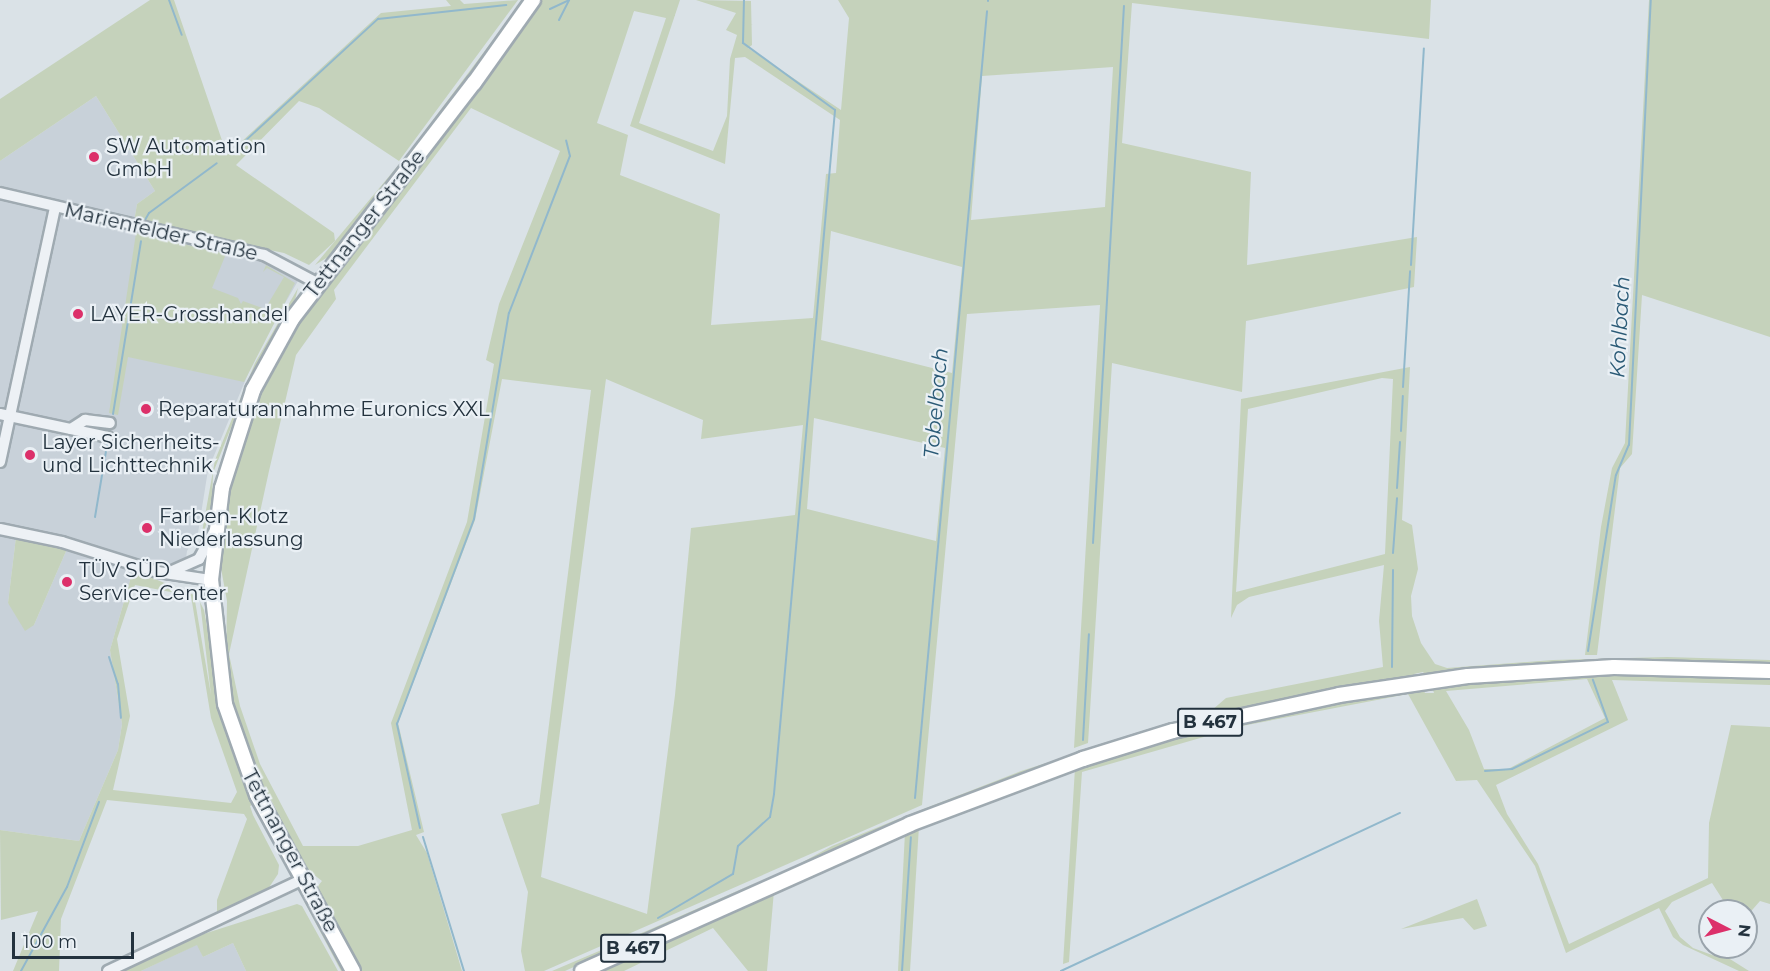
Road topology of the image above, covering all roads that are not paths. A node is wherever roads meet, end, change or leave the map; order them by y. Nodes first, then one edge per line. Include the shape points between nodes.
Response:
1 (533, 0) edge
2 (0, 193) edge
3 (55, 208) junction
4 (318, 283) junction
5 (5, 415) edge
6 (110, 423) dead end
7 (71, 429) junction
8 (108, 437) dead end
9 (0, 462) edge
10 (0, 529) edge
11 (215, 530) junction
12 (166, 574) junction
13 (211, 580) junction
14 (1770, 670) edge
15 (301, 880) junction
16 (108, 971) edge
17 (353, 971) edge
18 (582, 971) edge

1 - 4 main road, Tettnanger Straße via 474,83
2 - 3 street, Marienfelder Straße
3 - 4 street, Marienfelder Straße via 264,255
3 - 5 street
4 - 11 main road, Tettnanger Straße via 278,342 253,390 228,459
5 - 7 street
5 - 9 street
6 - 7 street via 85,420
7 - 8 street
10 - 12 street via 62,542
11 - 12 street via 199,559
11 - 13 main road, Tettnanger Straße
12 - 13 street
13 - 15 main road, Tettnanger Straße via 222,684 232,730 257,795
14 - 18 main road, B 467 via 1614,667 1468,676 1339,695 1173,731 1083,759 910,824
15 - 16 street
15 - 17 main road, Tettnanger Straße

